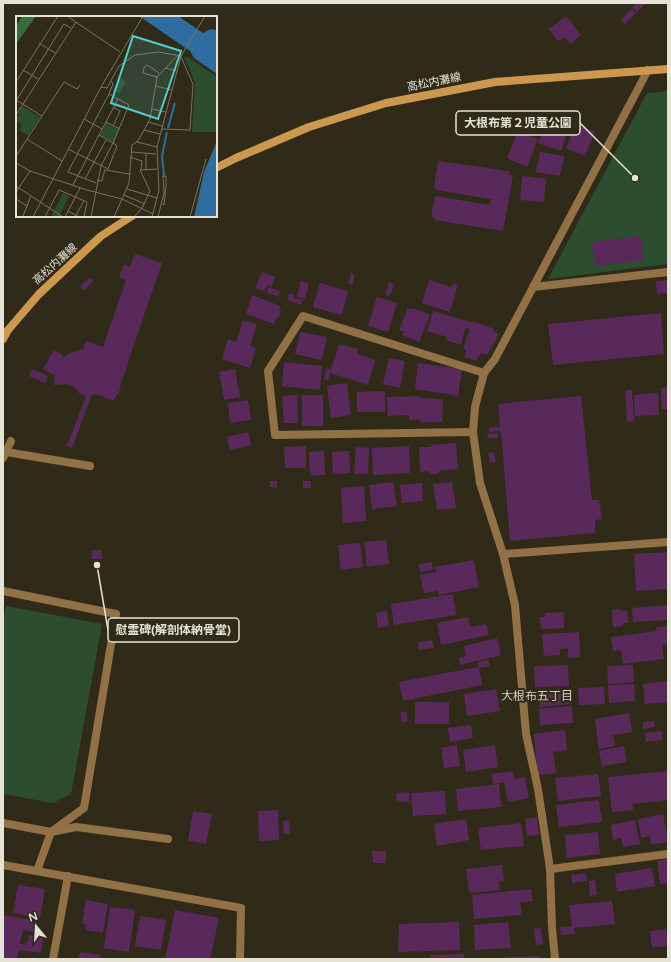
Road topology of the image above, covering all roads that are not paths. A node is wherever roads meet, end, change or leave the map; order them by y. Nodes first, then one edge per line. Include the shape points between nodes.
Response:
1 (668, 69) edge
2 (648, 70) junction
3 (217, 168) edge
4 (130, 217) edge
5 (668, 272) edge
6 (533, 287) junction
7 (3, 339) edge
8 (484, 373) junction
9 (473, 432) junction
10 (11, 441) dead end
11 (4, 455) edge
12 (90, 466) dead end
13 (668, 542) edge
14 (503, 554) junction
15 (3, 591) edge
16 (3, 823) edge
17 (51, 832) junction
18 (168, 839) dead end
19 (668, 854) edge
20 (3, 865) edge
21 (550, 869) junction
22 (37, 871) junction
23 (68, 876) junction
24 (53, 959) edge
25 (240, 959) edge
26 (555, 959) edge

1 - 2 main road, 高松内灘線
2 - 3 main road, 高松内灘線 via 495,82 386,103 309,127
2 - 6 street
4 - 7 main road, 高松内灘線 via 101,236 39,294
5 - 6 street
6 - 8 street via 495,359
8 - 9 street via 475,407
8 - 9 street via 303,316 268,371 275,435
9 - 14 street via 480,483
10 - 11 street
11 - 12 street
13 - 14 street
14 - 21 street via 515,605 526,734 538,789
15 - 17 street via 116,614 84,808
16 - 17 street
17 - 18 street via 76,827
17 - 22 street
19 - 21 street
20 - 22 street
21 - 26 street
22 - 23 street
23 - 24 street
23 - 25 street via 241,908

